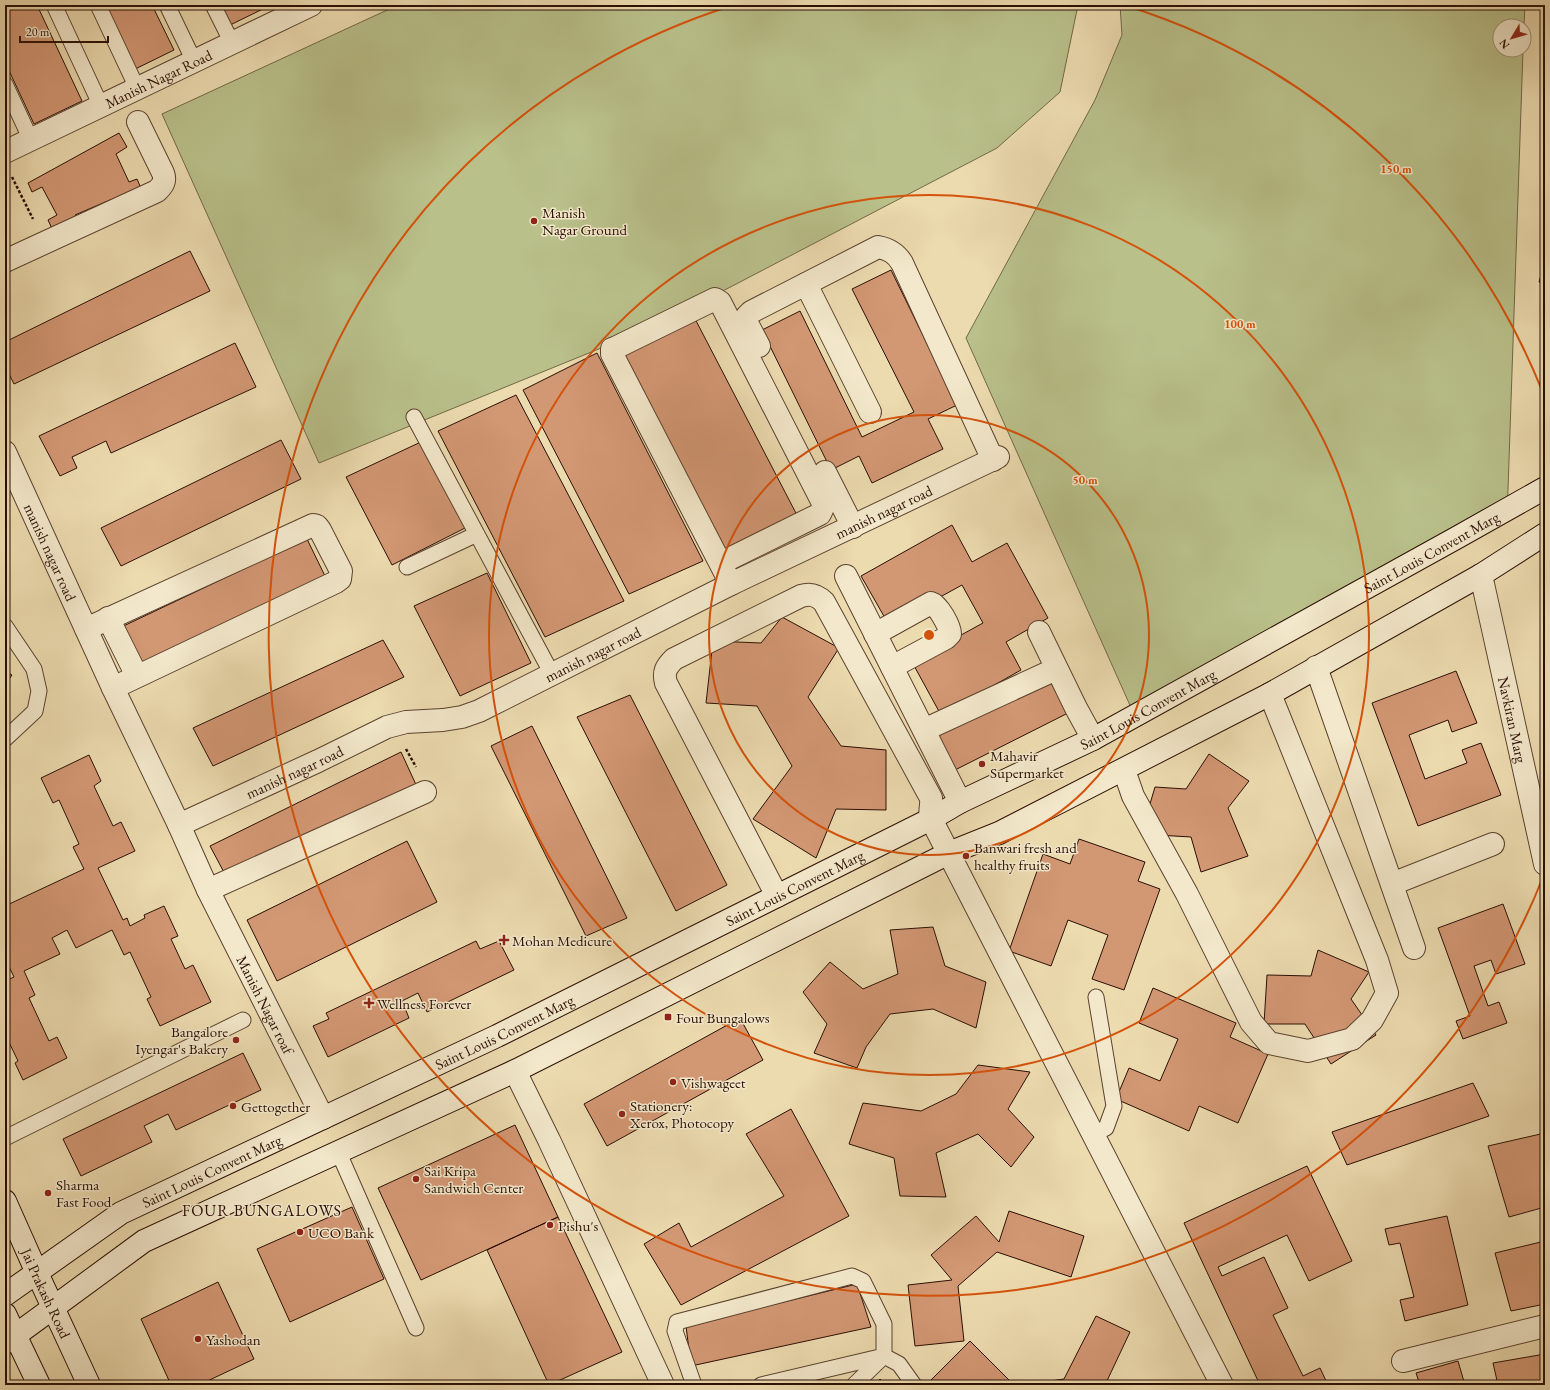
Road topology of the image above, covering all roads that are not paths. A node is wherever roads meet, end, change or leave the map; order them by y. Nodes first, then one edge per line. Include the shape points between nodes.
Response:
1 (54, 5) edge
2 (98, 5) edge
3 (167, 5) edge
4 (213, 5) edge
5 (298, 8) edge
6 (232, 43) junction
7 (194, 61) junction
8 (5, 84) edge
9 (137, 88) junction
10 (102, 106) junction
11 (138, 122) dead end
12 (31, 140) junction
13 (5, 152) edge
14 (5, 261) edge
15 (806, 284) junction
16 (870, 412) dead end
17 (414, 417) dead end
18 (7, 464) edge
19 (1545, 488) edge
20 (853, 527) junction
21 (477, 534) junction
22 (1545, 534) edge
23 (721, 563) junction
24 (407, 567) dead end
25 (1481, 575) junction
26 (846, 576) dead end
27 (732, 584) junction
28 (108, 618) junction
29 (5, 626) edge
30 (86, 629) junction
31 (1039, 632) dead end
32 (875, 634) junction
33 (892, 667) junction
34 (1316, 667) junction
35 (1056, 668) junction
36 (552, 674) junction
37 (137, 676) junction
38 (113, 688) junction
39 (1270, 694) junction
40 (924, 730) junction
41 (5, 739) edge
42 (1093, 739) junction
43 (1124, 770) junction
44 (425, 792) road end
45 (960, 802) junction
46 (931, 819) junction
47 (179, 825) junction
48 (1492, 844) dead end
49 (949, 853) junction
50 (1545, 864) edge
51 (1392, 884) junction
52 (208, 890) junction
53 (777, 896) junction
54 (1414, 948) dead end
55 (1096, 998) dead end
56 (243, 1020) dead end
57 (515, 1071) junction
58 (323, 1118) junction
59 (1093, 1134) junction
60 (5, 1138) edge
61 (338, 1151) junction
62 (5, 1201) edge
63 (37, 1273) junction
64 (5, 1295) edge
65 (54, 1308) junction
66 (5, 1314) edge
67 (1545, 1326) edge
68 (416, 1328) dead end
69 (10, 1339) edge
70 (884, 1356) junction
71 (1403, 1360) dead end
72 (39, 1385) edge
73 (89, 1385) edge
74 (663, 1385) edge
75 (694, 1385) edge
76 (760, 1385) edge
77 (854, 1385) edge
78 (914, 1385) edge
79 (1222, 1385) edge

1 - 10 lane
2 - 9 lane
3 - 7 lane
4 - 6 lane
5 - 6 street, Manish Nagar Road
6 - 7 street, Manish Nagar Road
7 - 9 street, Manish Nagar Road
8 - 12 lane
9 - 10 street, Manish Nagar Road
10 - 12 street, Manish Nagar Road
11 - 14 street via 165,178 162,187
12 - 13 street, Manish Nagar Road
15 - 16 street
15 - 20 street via 751,312 747,316 747,323
15 - 20 street, manish nagar road via 878,247 886,248 898,257 996,459
17 - 21 lane
18 - 30 street, manish nagar road
19 - 42 street, Saint Louis Convent Marg
20 - 27 street, manish nagar road
21 - 24 lane
21 - 36 lane
22 - 25 street
23 - 23 street via 612,352 612,349 715,299 720,302 824,505 820,514
23 - 27 street
25 - 34 street
25 - 50 street, Navkiran Marg
26 - 32 street
27 - 36 street, manish nagar road
28 - 30 street
28 - 37 street
28 - 37 street via 313,525 320,530 341,571 342,576 336,582
29 - 41 lane via 34,669 38,691 35,711
30 - 38 street, manish nagar road
31 - 35 street
32 - 33 street
32 - 33 street via 931,603 937,606 949,629 950,634 946,638
33 - 40 street
34 - 39 street
34 - 51 street
35 - 40 street
35 - 42 street
36 - 47 street, manish nagar road via 462,717 406,722 387,727
37 - 38 street
38 - 47 street, manish nagar road
39 - 43 street
39 - 43 street via 1377,960 1387,993 1372,1020 1352,1039 1308,1052 1269,1043 1251,1022 1187,894 1133,796
40 - 45 street
42 - 45 street, Saint Louis Convent Marg
43 - 49 street via 999,833
44 - 52 street
45 - 46 street, Saint Louis Convent Marg
46 - 49 street
46 - 53 street, Saint Louis Convent Marg
46 - 53 street via 931,798 820,598 807,594 801,596 674,659 664,670 666,683
47 - 52 street, manish nagar road
48 - 51 street
49 - 57 street
49 - 59 street
51 - 54 street
52 - 58 street, Manish Nagar roaf
53 - 58 street, Saint Louis Convent Marg via 504,1032
55 - 59 lane via 1114,1106 1106,1128
56 - 60 lane
57 - 61 street
57 - 74 street
58 - 63 street, Saint Louis Convent Marg via 121,1214
59 - 79 street
61 - 65 street via 144,1241
61 - 68 lane
62 - 63 street, Jai Prakash Road
63 - 64 street, Saint Louis Convent Marg
63 - 65 street, Jai Prakash Road
65 - 69 street
65 - 73 street, Jai Prakash Road
66 - 69 street
67 - 71 street
69 - 72 street
70 - 75 lane via 884,1324 862,1281 852,1276 677,1322 675,1331
70 - 76 lane
70 - 77 lane
70 - 78 lane via 899,1364

